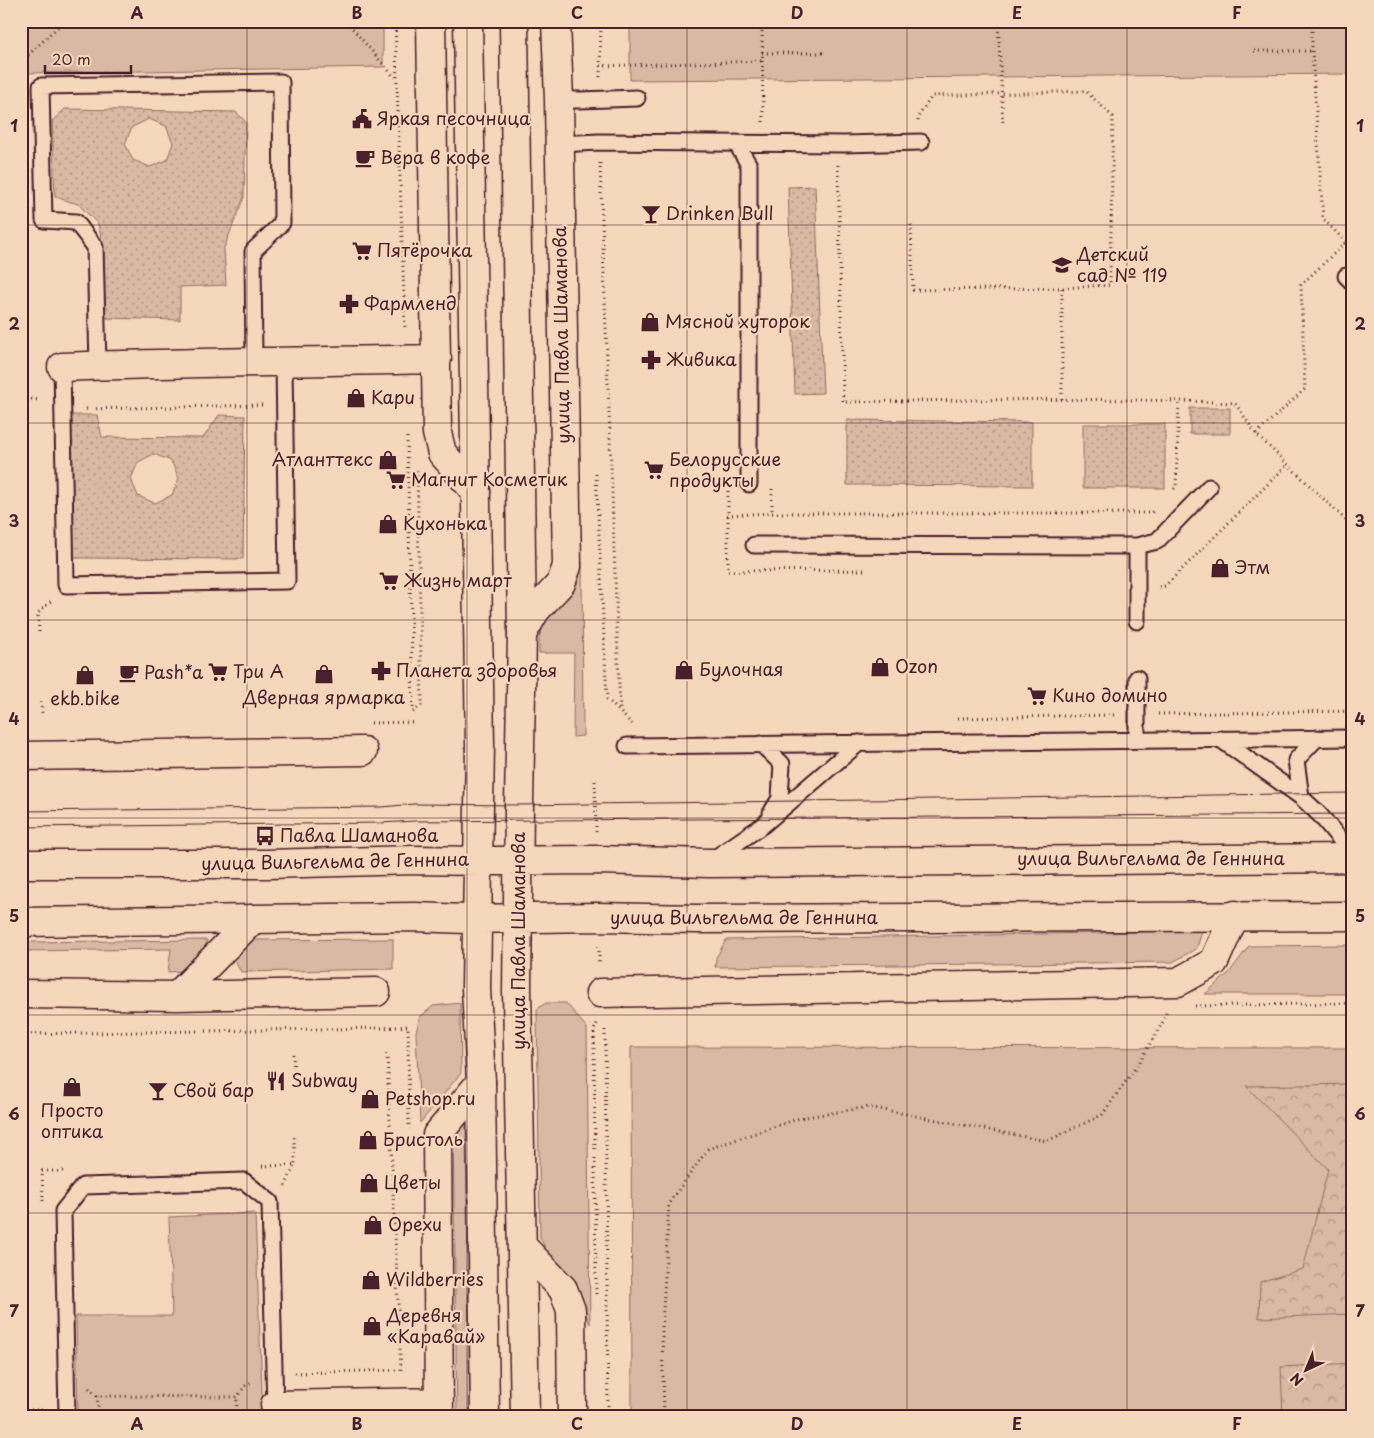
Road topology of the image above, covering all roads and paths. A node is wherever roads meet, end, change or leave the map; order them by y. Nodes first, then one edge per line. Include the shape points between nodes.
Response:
1 (64, 21) edge
2 (346, 21) edge
3 (431, 21) edge
4 (468, 21) edge
5 (514, 21) edge
6 (556, 21) edge
7 (601, 21) edge
8 (998, 21) edge
9 (1312, 21) edge
10 (1254, 51) dead end
11 (1312, 51) junction
12 (762, 53) dead end
13 (826, 53) dead end
14 (21, 62) edge
15 (762, 62) dead end
16 (600, 66) junction
17 (396, 78) dead end
18 (1002, 93) junction
19 (637, 98) dead end
20 (559, 100) junction
21 (599, 100) junction
22 (1003, 124) dead end
23 (600, 142) junction
24 (921, 142) joint
25 (736, 143) junction
26 (559, 144) junction
27 (838, 161) dead end
28 (911, 225) dead end
29 (1346, 242) junction
30 (1353, 248) edge
31 (1062, 288) junction
32 (437, 359) junction
33 (284, 362) junction
34 (254, 363) junction
35 (98, 366) junction
36 (62, 367) joint
37 (21, 398) edge
38 (1062, 399) junction
39 (1178, 400) junction
40 (285, 405) junction
41 (62, 410) junction
42 (1256, 434) junction
43 (749, 484) dead end
44 (1209, 487) dead end
45 (476, 492) junction
46 (1170, 493) dead end
47 (1158, 506) dead end
48 (728, 515) dead end
49 (1353, 527) edge
50 (754, 545) dead end
51 (1137, 546) junction
52 (52, 601) dead end
53 (1137, 621) dead end
54 (39, 632) dead end
55 (522, 634) junction
56 (1137, 678) dead end
57 (41, 702) dead end
58 (1353, 711) edge
59 (42, 713) dead end
60 (1137, 714) junction
61 (949, 718) dead end
62 (633, 724) dead end
63 (1317, 738) junction
64 (1353, 738) edge
65 (1220, 739) junction
66 (1137, 740) junction
67 (859, 743) junction
68 (760, 744) junction
69 (627, 746) dead end
70 (363, 751) dead end
71 (21, 756) edge
72 (1302, 797) junction
73 (763, 825) junction
74 (1353, 856) edge
75 (519, 860) junction
76 (478, 861) junction
77 (709, 863) junction
78 (21, 864) edge
79 (1234, 915) junction
80 (1353, 916) edge
81 (518, 918) junction
82 (253, 919) junction
83 (477, 919) junction
84 (21, 922) edge
85 (376, 992) dead end
86 (21, 994) edge
87 (177, 996) junction
88 (1353, 1004) edge
89 (600, 1005) joint
90 (1188, 1006) dead end
91 (1168, 1007) dead end
92 (408, 1026) dead end
93 (605, 1030) dead end
94 (21, 1034) edge
95 (293, 1054) dead end
96 (387, 1054) dead end
97 (294, 1072) dead end
98 (480, 1082) junction
99 (295, 1165) dead end
100 (256, 1166) dead end
101 (71, 1170) dead end
102 (43, 1201) dead end
103 (523, 1247) junction
104 (596, 1298) dead end
105 (400, 1370) junction
106 (274, 1375) junction
107 (67, 1384) junction
108 (98, 1396) junction
109 (237, 1397) junction
110 (402, 1402) junction
111 (439, 1409) edge
112 (21, 1410) edge
113 (275, 1411) edge
114 (237, 1416) edge
115 (48, 1417) edge
116 (67, 1417) edge
117 (98, 1417) edge
118 (203, 1417) edge
119 (485, 1417) edge
120 (525, 1417) edge
121 (572, 1417) edge
122 (608, 1417) edge
123 (664, 1417) edge

1 - 14 path
2 - 17 path
3 - 32 street
4 - 45 street
5 - 55 street, улица Павла Шаманова
6 - 20 street, улица Павла Шаманова
7 - 16 path
8 - 18 path
9 - 11 path
10 - 11 path
11 - 29 path via 1323,219
12 - 13 path
15 - 16 path
16 - 21 path
18 - 22 path
18 - 24 path via 932,96 918,117
18 - 31 path via 1086,91 1113,117 1110,285
19 - 21 lane
20 - 21 lane
20 - 26 street, улица Павла Шаманова
23 - 25 lane
23 - 26 lane
23 - 62 path via 620,712
24 - 25 lane
25 - 43 lane via 749,165
26 - 55 street, улица Павла Шаманова via 567,566 560,583 535,611
27 - 38 path via 843,402
28 - 31 path via 913,290
29 - 30 path
29 - 42 path via 1301,286 1305,389
31 - 38 path
32 - 33 street
32 - 45 street via 437,433 442,453
33 - 34 street
33 - 40 lane
34 - 35 street
34 - 35 lane via 253,251 282,223 281,82 41,86 44,220 76,222 95,246
35 - 36 street
36 - 41 lane
37 - 41 path via 40,400 48,410
38 - 39 path
39 - 42 path via 1235,403
39 - 46 path via 1176,487
40 - 41 path
40 - 41 lane via 287,581 66,585
42 - 49 path
44 - 51 lane via 1157,541
45 - 76 street via 480,745
47 - 48 path via 1151,513
50 - 51 lane
51 - 53 lane
52 - 54 path via 38,613
55 - 75 street, улица Павла Шаманова
56 - 60 lane
57 - 59 path
58 - 60 path
60 - 61 path
60 - 66 lane
63 - 64 lane
63 - 65 lane
63 - 72 lane via 1296,760
65 - 66 lane
65 - 72 lane, улица Вильгельма де Геннина
66 - 67 lane
67 - 68 lane
67 - 73 lane
68 - 69 lane
68 - 73 lane via 782,764 780,798
70 - 71 street
72 - 74 lane, улица Вильгельма де Геннина
73 - 77 lane
74 - 77 street, улица Вильгельма де Геннина
75 - 76 street, улица Вильгельма де Геннина
75 - 77 street, улица Вильгельма де Геннина
75 - 81 street, улица Павла Шаманова
76 - 78 street, улица Вильгельма де Геннина
76 - 83 street
79 - 80 street, улица Вильгельма де Геннина
79 - 81 street, улица Вильгельма де Геннина
79 - 89 street via 1214,962 1178,982
81 - 83 street, улица Вильгельма де Геннина
81 - 103 street, улица Павла Шаманова
82 - 83 street, улица Вильгельма де Геннина
82 - 84 street, улица Вильгельма де Геннина
82 - 87 street
83 - 98 street
85 - 87 street
86 - 87 street
88 - 90 path
89 - 104 path via 594,1030
91 - 123 path via 1139,1063 1102,1115 1047,1141 869,1107 800,1118 708,1148 669,1203 662,1329
92 - 94 path
93 - 122 path
95 - 97 path
96 - 105 path
98 - 111 street via 437,1135
98 - 119 street
99 - 100 path
101 - 102 path via 42,1171
103 - 120 street, улица Павла Шаманова
103 - 121 street via 563,1289 572,1310
105 - 106 path
105 - 110 path
106 - 107 lane via 270,1202 244,1181 83,1186 63,1211
106 - 109 path via 257,1378
106 - 113 lane
107 - 108 path via 82,1383
107 - 116 lane
108 - 109 path
108 - 117 path
109 - 114 path
110 - 111 street
110 - 113 street
112 - 115 path via 48,1410
114 - 118 path

